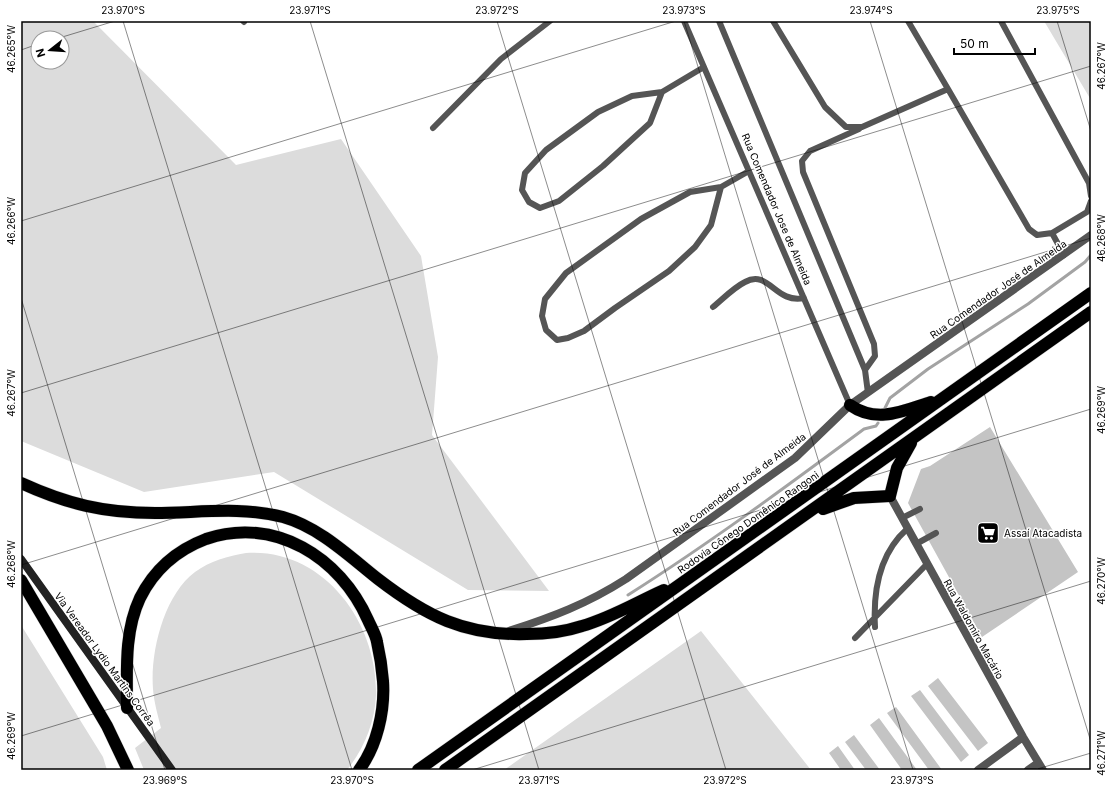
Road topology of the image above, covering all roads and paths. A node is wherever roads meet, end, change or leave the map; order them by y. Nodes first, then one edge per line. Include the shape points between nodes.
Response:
1 (550, 21) edge
2 (684, 21) edge
3 (719, 21) edge
4 (773, 21) edge
5 (908, 21) edge
6 (1002, 21) edge
7 (704, 67) junction
8 (948, 89) junction
9 (662, 92) junction
10 (862, 127) junction
11 (433, 128) dead end
12 (749, 171) junction
13 (721, 187) junction
14 (1091, 196) edge
15 (1091, 201) edge
16 (1052, 233) junction
17 (1091, 235) edge
18 (1064, 255) junction
19 (1091, 293) edge
20 (804, 298) junction
21 (712, 307) dead end
22 (1091, 312) edge
23 (865, 370) junction
24 (868, 393) junction
25 (944, 398) junction
26 (850, 405) junction
27 (914, 438) junction
28 (21, 483) edge
29 (890, 496) junction
30 (920, 509) dead end
31 (805, 516) junction
32 (902, 518) junction
33 (907, 529) junction
34 (936, 534) dead end
35 (916, 544) junction
36 (21, 559) edge
37 (927, 564) junction
38 (689, 579) junction
39 (21, 580) edge
40 (874, 620) junction
41 (875, 627) dead end
42 (498, 635) junction
43 (855, 638) dead end
44 (126, 708) junction
45 (1023, 737) junction
46 (1041, 766) edge
47 (128, 770) edge
48 (172, 770) edge
49 (359, 770) edge
50 (418, 770) edge
51 (445, 770) edge
52 (978, 770) edge
53 (1028, 770) edge

1 - 11 lane via 501,59
2 - 7 lane, Rua Comendador Jose de Almeida
3 - 23 lane
4 - 10 lane via 825,107 846,127
5 - 8 lane
6 - 14 lane via 1089,183
7 - 9 lane
7 - 12 lane, Rua Comendador Jose de Almeida
8 - 10 lane
8 - 16 lane via 1029,229 1037,235
9 - 9 lane via 650,123 603,166 559,201 540,208 529,202 522,190 525,173 546,150 598,112 632,96
10 - 23 lane via 810,151 802,161 803,172 874,344 876,356
12 - 13 lane
12 - 20 lane, Rua Comendador Jose de Almeida
13 - 13 lane via 690,192 641,219 566,273 545,299 542,316 546,330 556,340 584,331 669,271 695,247 710,225
15 - 16 lane via 1087,212
16 - 18 lane
17 - 18 street, Rua Comendador José de Almeida
18 - 24 street, Rua Comendador José de Almeida
19 - 25 highway, Rodovia Cônego Domênico Rangoni
20 - 21 lane via 786,298 768,283 758,279 745,281
20 - 26 lane, Rua Comendador Jose de Almeida
22 - 27 highway
23 - 24 lane
24 - 26 street, Rua Comendador José de Almeida
25 - 26 highway via 888,415 865,414
25 - 38 highway, Rodovia Cônego Domênico Rangoni
26 - 42 street, Rua Comendador José de Almeida via 795,458 620,583 571,610
27 - 29 highway via 897,468
27 - 31 highway
28 - 42 highway via 47,495 90,508 154,513 249,512 284,517 324,537 401,596 430,614 460,626
29 - 31 highway via 854,498
29 - 32 street, Rua Waldomiro Macário
30 - 32 lane
31 - 51 highway
32 - 33 street, Rua Waldomiro Macário
33 - 35 street, Rua Waldomiro Macário
33 - 40 lane via 890,548 883,564
34 - 35 lane
35 - 37 street, Rua Waldomiro Macário
36 - 44 main road, Via Vereador Lydio Martins Corrêa
37 - 40 lane
37 - 45 street, Rua Waldomiro Macário
38 - 42 highway via 582,627 552,633
38 - 50 highway, Rodovia Cônego Domênico Rangoni
39 - 47 highway via 107,726
40 - 41 lane
40 - 43 lane
44 - 48 main road, Via Vereador Lydio Martins Corrêa
44 - 49 highway via 127,648 133,616 146,587 163,565 187,548 214,537 244,533 277,537 315,554 331,567 346,583 363,609 377,641 384,694 380,720 372,745
45 - 46 street, Rua Waldomiro Macário
45 - 52 street
46 - 53 street

